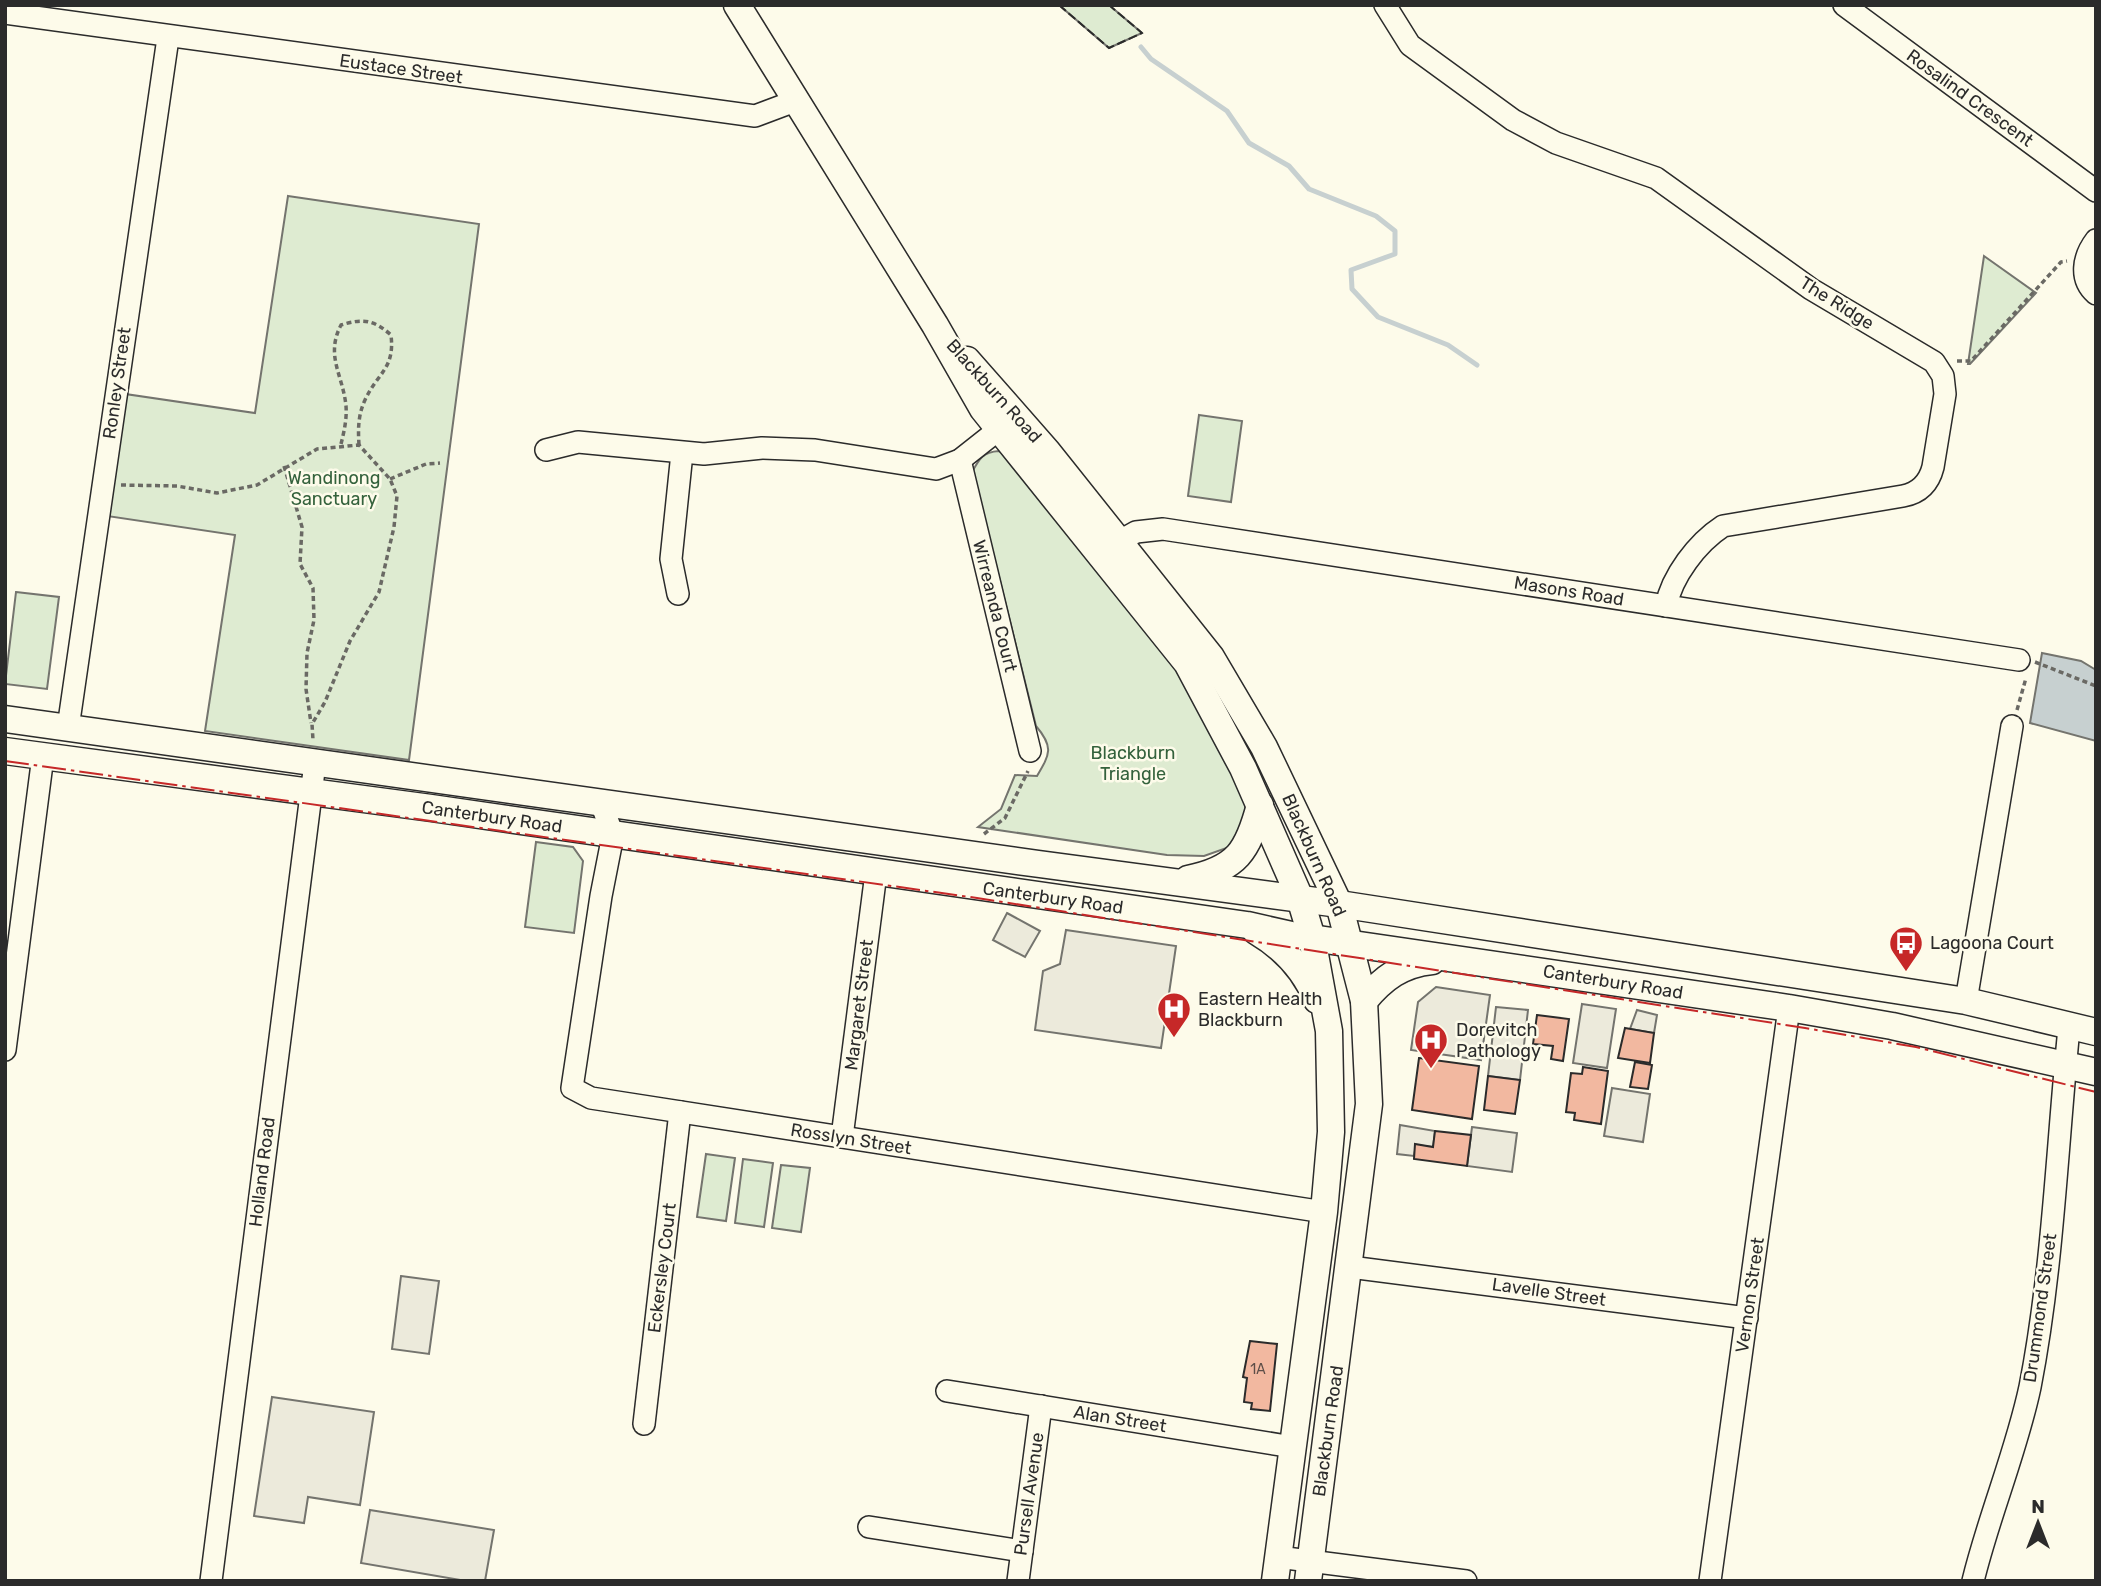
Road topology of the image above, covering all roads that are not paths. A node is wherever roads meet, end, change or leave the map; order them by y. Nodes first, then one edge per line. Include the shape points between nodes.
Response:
1 (737, 5) edge
2 (1385, 5) edge
3 (1844, 5) edge
4 (5, 13) edge
5 (168, 38) junction
6 (795, 101) junction
7 (2096, 191) edge
8 (2091, 249) edge
9 (2096, 294) edge
10 (1007, 422) junction
11 (546, 450) dead end
12 (1047, 451) junction
13 (682, 453) junction
14 (960, 460) junction
15 (1059, 504) junction
16 (1111, 548) junction
17 (678, 594) dead end
18 (1666, 606) junction
19 (2019, 660) road end
20 (5, 719) edge
21 (2012, 726) road end
22 (68, 728) junction
23 (5, 751) edge
24 (1030, 751) road end
25 (54, 758) junction
26 (315, 763) junction
27 (311, 792) junction
28 (601, 803) junction
29 (1260, 805) junction
30 (601, 833) junction
31 (876, 873) junction
32 (1179, 880) junction
33 (1300, 898) junction
34 (1339, 904) junction
35 (1247, 925) junction
36 (1312, 938) junction
37 (1350, 943) junction
38 (1455, 958) junction
39 (1364, 1001) junction
40 (1966, 1001) junction
41 (1789, 1008) junction
42 (2069, 1028) junction
43 (1329, 1031) junction
44 (2096, 1032) edge
45 (5, 1050) edge
46 (2065, 1067) junction
47 (2096, 1072) edge
48 (680, 1112) junction
49 (842, 1137) junction
50 (1324, 1212) junction
51 (1350, 1267) junction
52 (1747, 1318) junction
53 (947, 1391) dead end
54 (1041, 1406) junction
55 (643, 1424) dead end
56 (1293, 1447) junction
57 (869, 1527) dead end
58 (1022, 1552) junction
59 (1277, 1569) edge
60 (1310, 1571) edge
61 (211, 1581) edge
62 (1018, 1581) edge
63 (1466, 1581) edge
64 (1710, 1581) edge
65 (1973, 1581) edge

1 - 6 main road, Blackburn Road
2 - 18 street, The Ridge via 1410,45 1513,120 1556,143 1656,178 1811,289 1934,362 1944,376 1933,467 1926,484 1903,496 1723,526 1675,579
3 - 7 street, Rosalind Crescent
4 - 5 street, Eustace Street
5 - 6 street, Eustace Street via 755,116
5 - 22 street, Ronley Street
6 - 10 main road, Blackburn Road via 935,325
8 - 9 street via 2084,276
10 - 12 main road, Blackburn Road
10 - 14 street
10 - 15 main road, Blackburn Road
11 - 13 street via 561,444 597,442
12 - 15 main road
12 - 16 main road, Blackburn Road
13 - 14 street via 815,450 936,469
13 - 17 street via 671,559
14 - 24 street, Wirreanda Court
15 - 16 main road, Blackburn Road
16 - 18 street, Masons Road via 1136,532 1163,529
16 - 29 main road, Blackburn Road via 1187,663
16 - 34 main road, Blackburn Road via 1195,636 1236,697
18 - 19 street, Masons Road
20 - 22 main road, Canterbury Road
21 - 40 street
22 - 25 main road
22 - 26 main road, Canterbury Road
23 - 25 main road, Canterbury Road
25 - 27 main road, Canterbury Road
25 - 45 street
26 - 27 street, Holland Road
26 - 28 main road, Canterbury Road
27 - 30 main road, Canterbury Road
27 - 61 street, Holland Road
28 - 30 street
28 - 32 main road, Canterbury Road
29 - 32 main road via 1249,842 1238,858 1206,875
29 - 33 main road, Blackburn Road
30 - 31 main road, Canterbury Road
30 - 48 street, Rosslyn Street via 601,896 572,1088 591,1098
31 - 35 main road, Canterbury Road
31 - 49 street, Margaret Street
32 - 33 main road, Canterbury Road
33 - 34 main road, Canterbury Road
33 - 36 main road, Blackburn Road
34 - 37 main road, Blackburn Road
34 - 40 main road, Canterbury Road
35 - 36 main road, Canterbury Road
35 - 43 main road via 1276,943 1311,985
36 - 37 main road, Canterbury Road
36 - 43 main road, Blackburn Road
37 - 38 main road, Canterbury Road
37 - 39 main road, Blackburn Road
38 - 39 main road via 1414,963 1385,978
38 - 41 main road, Canterbury Road
39 - 51 main road, Blackburn Road via 1369,1104
40 - 42 main road, Canterbury Road
41 - 46 main road, Canterbury Road via 1892,1026
41 - 52 street, Vernon Street
42 - 44 main road, Canterbury Road
42 - 46 street, Drummond Street
43 - 50 main road, Blackburn Road via 1331,1132
46 - 47 main road, Canterbury Road
46 - 65 street, Drummond Street via 2045,1285 2030,1387
48 - 49 street, Rosslyn Street
48 - 55 street, Eckersley Court
49 - 50 street, Rosslyn Street
50 - 56 main road, Blackburn Road
51 - 52 street, Lavelle Street
51 - 60 main road, Blackburn Road
52 - 64 street, Vernon Street
53 - 54 street, Alan Street
54 - 56 street, Alan Street
54 - 58 street, Pursell Avenue
56 - 59 main road, Blackburn Road
57 - 58 street
58 - 62 street, Pursell Avenue
59 - 60 street
60 - 63 street

